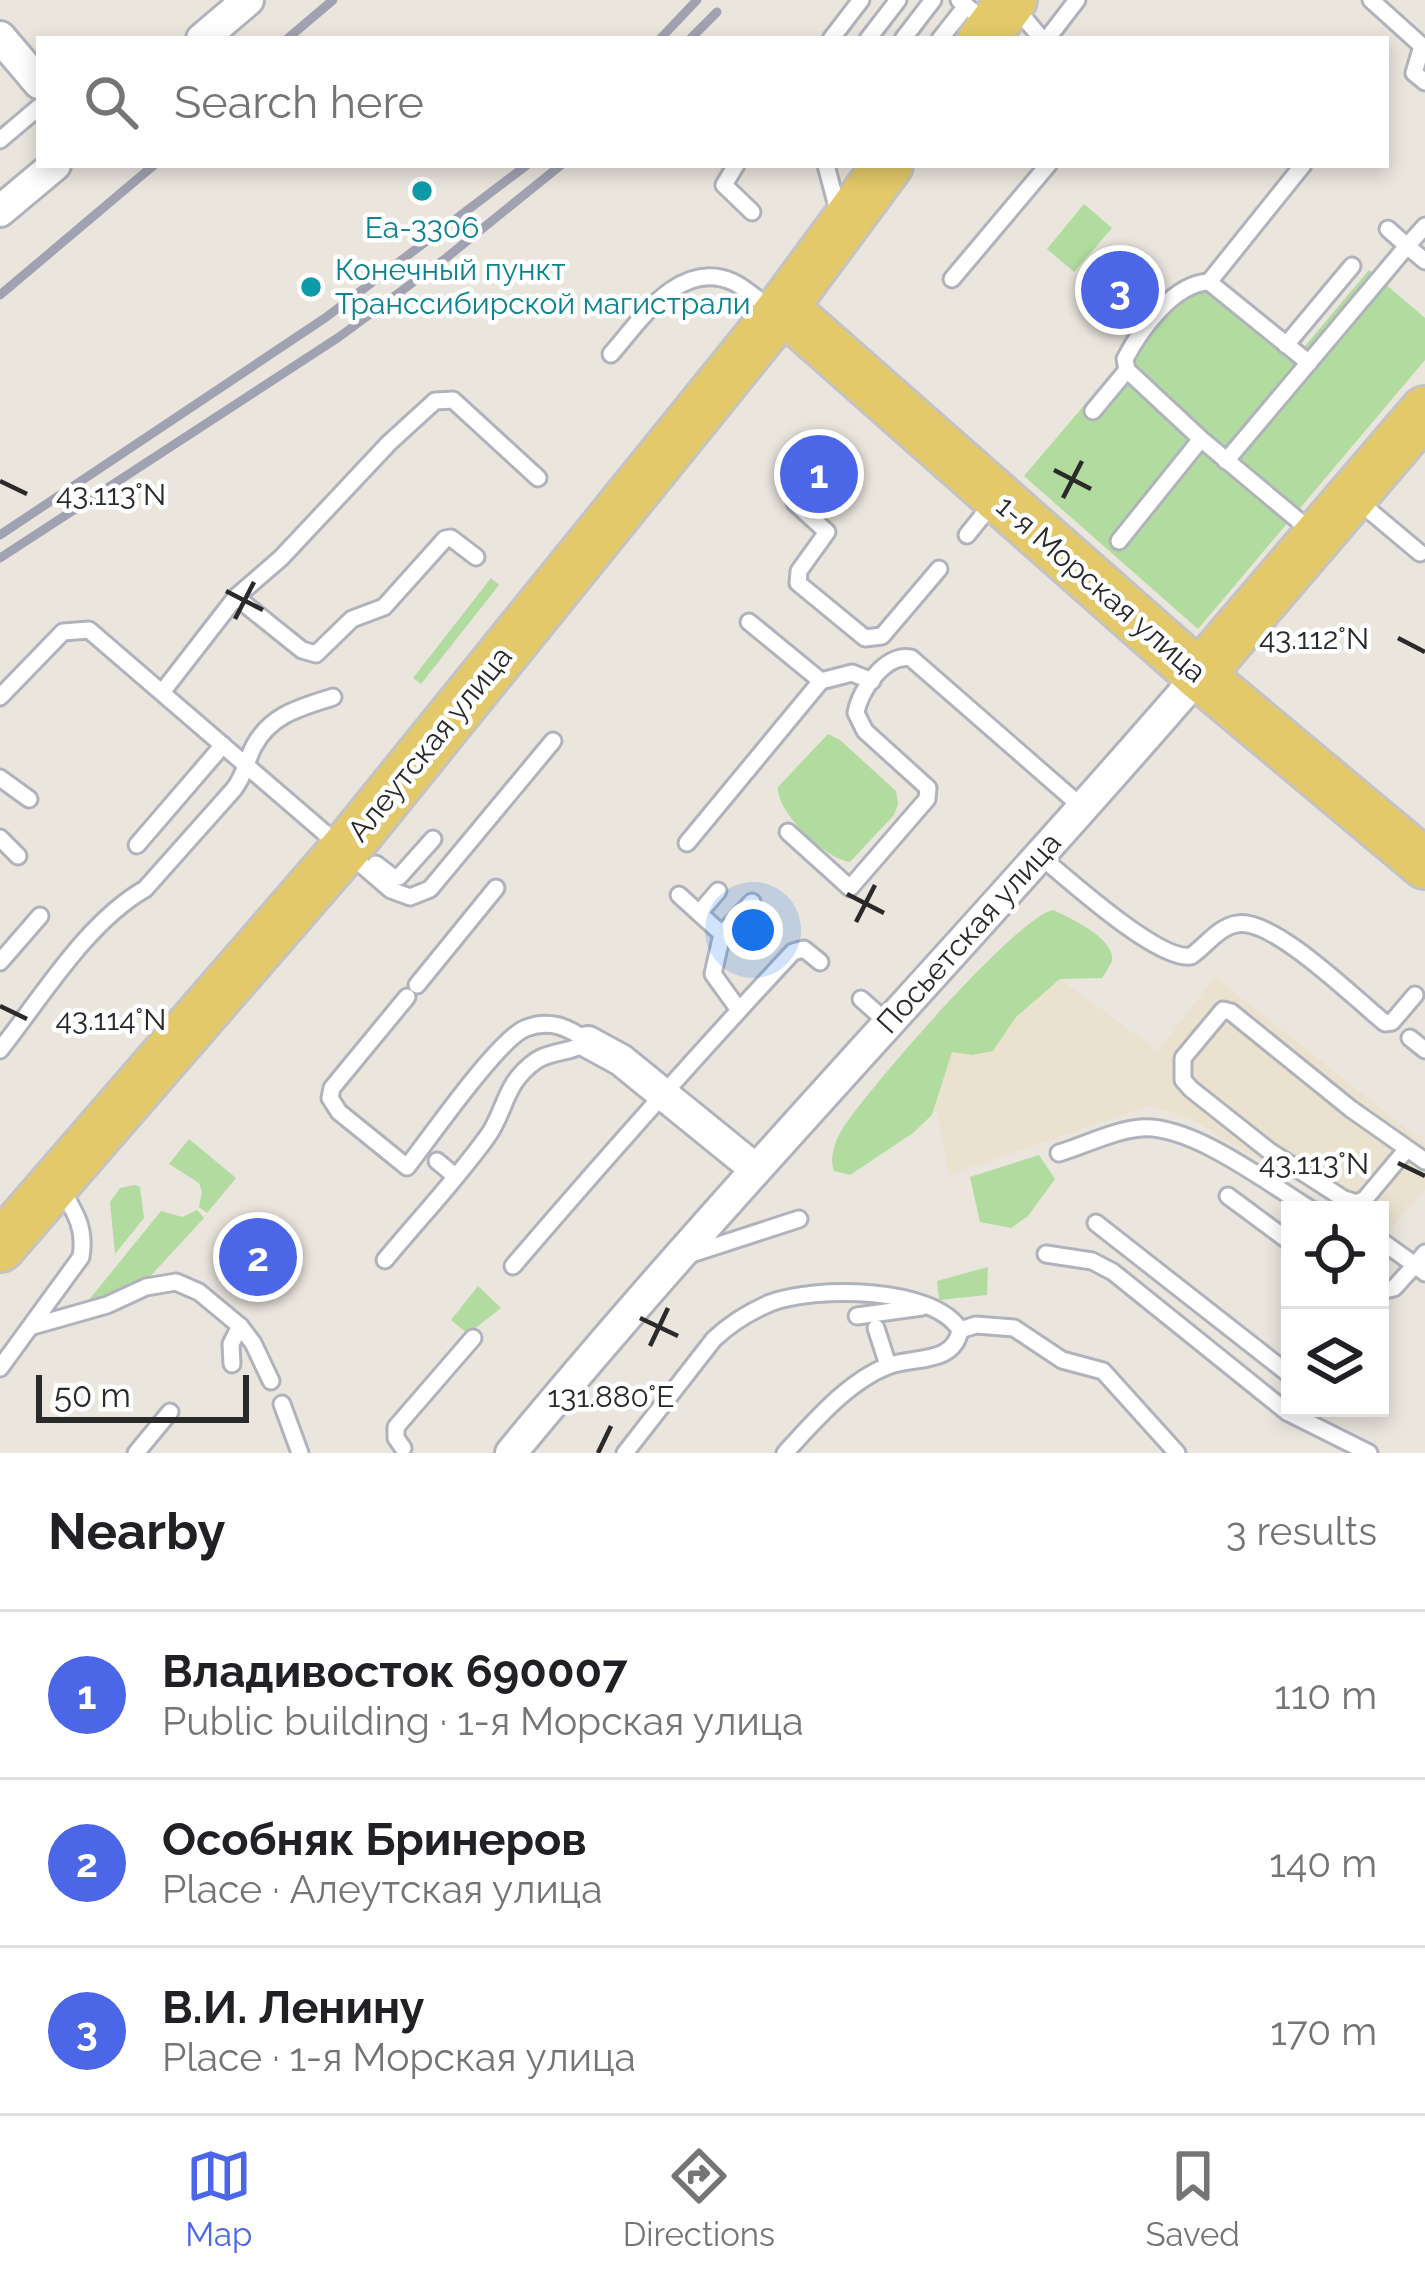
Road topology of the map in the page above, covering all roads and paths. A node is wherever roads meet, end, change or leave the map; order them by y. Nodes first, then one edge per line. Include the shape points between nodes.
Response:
1 (248, 0) edge
2 (861, 0) edge
3 (898, 0) edge
4 (933, 0) edge
5 (1077, 0) edge
6 (1371, 0) edge
7 (991, 11) edge
8 (206, 36) edge
9 (834, 36) edge
10 (870, 36) edge
11 (905, 36) edge
12 (945, 36) edge
13 (1039, 36) edge
14 (1047, 36) edge
15 (0, 37) edge
16 (36, 79) edge
17 (1425, 82) edge
18 (36, 110) edge
19 (0, 140) edge
20 (51, 168) edge
21 (734, 168) edge
22 (887, 168) edge
23 (1045, 168) edge
24 (1301, 168) edge
25 (829, 169) edge
26 (0, 211) edge
27 (752, 212) dead end
28 (842, 226) junction
29 (1425, 226) edge
30 (1388, 229) dead end
31 (1407, 246) junction
32 (1425, 260) edge
33 (1352, 266) dead end
34 (952, 279) dead end
35 (1208, 281) junction
36 (780, 311) junction
37 (1286, 345) junction
38 (611, 354) dead end
39 (1309, 363) junction
40 (1127, 370) junction
41 (1093, 411) dead end
42 (1425, 411) edge
43 (1201, 439) junction
44 (1226, 461) junction
45 (538, 478) dead end
46 (1352, 496) junction
47 (997, 497) junction
48 (794, 503) dead end
49 (967, 535) dead end
50 (1318, 537) junction
51 (1119, 541) dead end
52 (1420, 554) dead end
53 (476, 557) dead end
54 (939, 569) dead end
55 (236, 597) junction
56 (749, 622) dead end
57 (1198, 675) junction
58 (821, 681) junction
59 (872, 681) junction
60 (163, 691) junction
61 (0, 697) edge
62 (333, 697) dead end
63 (553, 741) dead end
64 (223, 745) junction
65 (248, 765) junction
66 (0, 778) edge
67 (29, 799) dead end
68 (1083, 808) junction
69 (788, 832) dead end
70 (0, 838) edge
71 (433, 839) dead end
72 (687, 843) dead end
73 (136, 845) dead end
74 (18, 856) dead end
75 (357, 856) junction
76 (1040, 856) junction
77 (1425, 864) edge
78 (496, 888) dead end
79 (718, 891) dead end
80 (679, 895) dead end
81 (752, 902) dead end
82 (699, 913) junction
83 (40, 916) dead end
84 (722, 934) junction
85 (0, 962) edge
86 (820, 962) dead end
87 (1415, 995) dead end
88 (860, 999) dead end
89 (739, 1010) junction
90 (886, 1022) junction
91 (1410, 1038) dead end
92 (588, 1042) junction
93 (0, 1050) edge
94 (1425, 1050) edge
95 (664, 1094) junction
96 (1406, 1150) junction
97 (1059, 1153) dead end
98 (436, 1161) dead end
99 (1425, 1161) edge
100 (754, 1168) junction
101 (455, 1176) junction
102 (56, 1180) junction
103 (1228, 1196) dead end
104 (1297, 1201) edge
105 (799, 1219) dead end
106 (1096, 1223) dead end
107 (1281, 1235) edge
108 (1389, 1245) edge
109 (0, 1246) edge
110 (1046, 1254) dead end
111 (676, 1256) junction
112 (385, 1260) dead end
113 (1422, 1264) edge
114 (513, 1266) dead end
115 (1389, 1289) edge
116 (925, 1306) junction
117 (857, 1316) dead end
118 (33, 1326) junction
119 (240, 1327) junction
120 (876, 1328) dead end
121 (960, 1330) junction
122 (473, 1338) dead end
123 (232, 1364) dead end
124 (888, 1366) junction
125 (0, 1368) edge
126 (1281, 1368) edge
127 (271, 1382) dead end
128 (282, 1404) dead end
129 (170, 1412) dead end
130 (1314, 1417) edge
131 (1316, 1429) junction
132 (403, 1448) dead end
133 (136, 1453) edge
134 (301, 1453) edge
135 (511, 1453) edge
136 (625, 1453) edge
137 (784, 1453) edge
138 (1177, 1453) edge
139 (1369, 1453) edge

1 - 8 street
2 - 9 lane
3 - 10 lane
4 - 11 lane
5 - 14 lane
6 - 17 lane via 1422,46 1414,73
7 - 12 lane
7 - 13 lane
15 - 16 street
18 - 19 lane
20 - 26 street
21 - 27 lane via 724,185
22 - 28 main road, Алеутская улица
23 - 34 lane
24 - 35 lane
25 - 28 lane
28 - 36 main road, Алеутская улица
29 - 31 lane
30 - 31 lane
31 - 32 lane
31 - 39 lane
33 - 37 lane
35 - 37 lane
35 - 40 lane via 1175,295 1131,348
36 - 38 lane via 734,282 687,281 660,298
36 - 47 main road, 1-я Морская улица
36 - 75 main road, Алеутская улица
37 - 39 lane
39 - 44 lane
40 - 41 lane
40 - 43 lane
42 - 46 main road, Посьетская улица
43 - 44 lane
43 - 51 lane
44 - 50 lane
45 - 55 lane via 453,400 435,401
46 - 50 main road, Посьетская улица
46 - 52 lane
47 - 49 lane
47 - 57 main road, 1-я Морская улица
48 - 54 lane via 827,532 798,583 865,638 882,636
50 - 57 main road, Посьетская улица
53 - 55 lane via 445,539 384,607 352,619 316,654
55 - 60 lane
56 - 58 lane
57 - 68 street, Посьетская улица
57 - 77 main road, 1-я Морская улица
58 - 59 lane via 851,673
58 - 72 lane
59 - 68 lane via 893,658 911,658
59 - 69 lane via 856,705 857,720 928,788 927,799 850,888
60 - 61 lane via 88,630 63,632
60 - 64 lane
62 - 65 lane via 288,711 254,745
63 - 75 lane via 430,889 410,897 391,890
64 - 65 lane
64 - 73 lane
65 - 75 lane
65 - 93 lane via 145,890 103,920
66 - 67 lane
68 - 76 street, Посьетская улица
70 - 74 lane
71 - 75 lane via 397,878
75 - 102 main road, Алеутская улица
76 - 87 lane via 1172,956 1191,956 1222,928 1251,923 1385,1023
76 - 90 street, Посьетская улица
78 - 92 lane via 330,1098 406,1167 519,1031 553,1024
79 - 82 lane
80 - 82 lane
81 - 84 lane
82 - 84 lane
83 - 85 lane
84 - 89 lane via 713,974
86 - 89 lane via 793,952
88 - 90 lane
89 - 95 lane
90 - 100 street, Посьетская улица
91 - 94 lane
92 - 95 street
92 - 101 lane via 535,1061
95 - 100 street
95 - 114 lane
96 - 96 lane via 1231,1012 1223,1010 1183,1058 1191,1090 1344,1198 1365,1199
96 - 99 lane
97 - 104 lane via 1129,1130 1161,1129
98 - 101 lane
100 - 111 street, Посьетская улица
101 - 112 lane
102 - 109 main road, Алеутская улица
102 - 118 lane via 84,1239 81,1257
103 - 107 lane
105 - 111 lane
106 - 126 lane
108 - 113 lane
110 - 131 lane via 1112,1272
111 - 135 street, Посьетская улица
113 - 115 lane
116 - 117 lane
116 - 121 lane
116 - 136 lane via 860,1294 772,1302 714,1339
118 - 119 lane via 176,1282
118 - 125 lane
119 - 123 lane
119 - 127 lane
120 - 124 lane
121 - 124 lane via 939,1355
121 - 138 lane via 1014,1328 1062,1360 1103,1371
122 - 132 lane via 396,1427
124 - 137 lane
128 - 134 lane
129 - 133 lane
130 - 131 lane
131 - 139 lane

